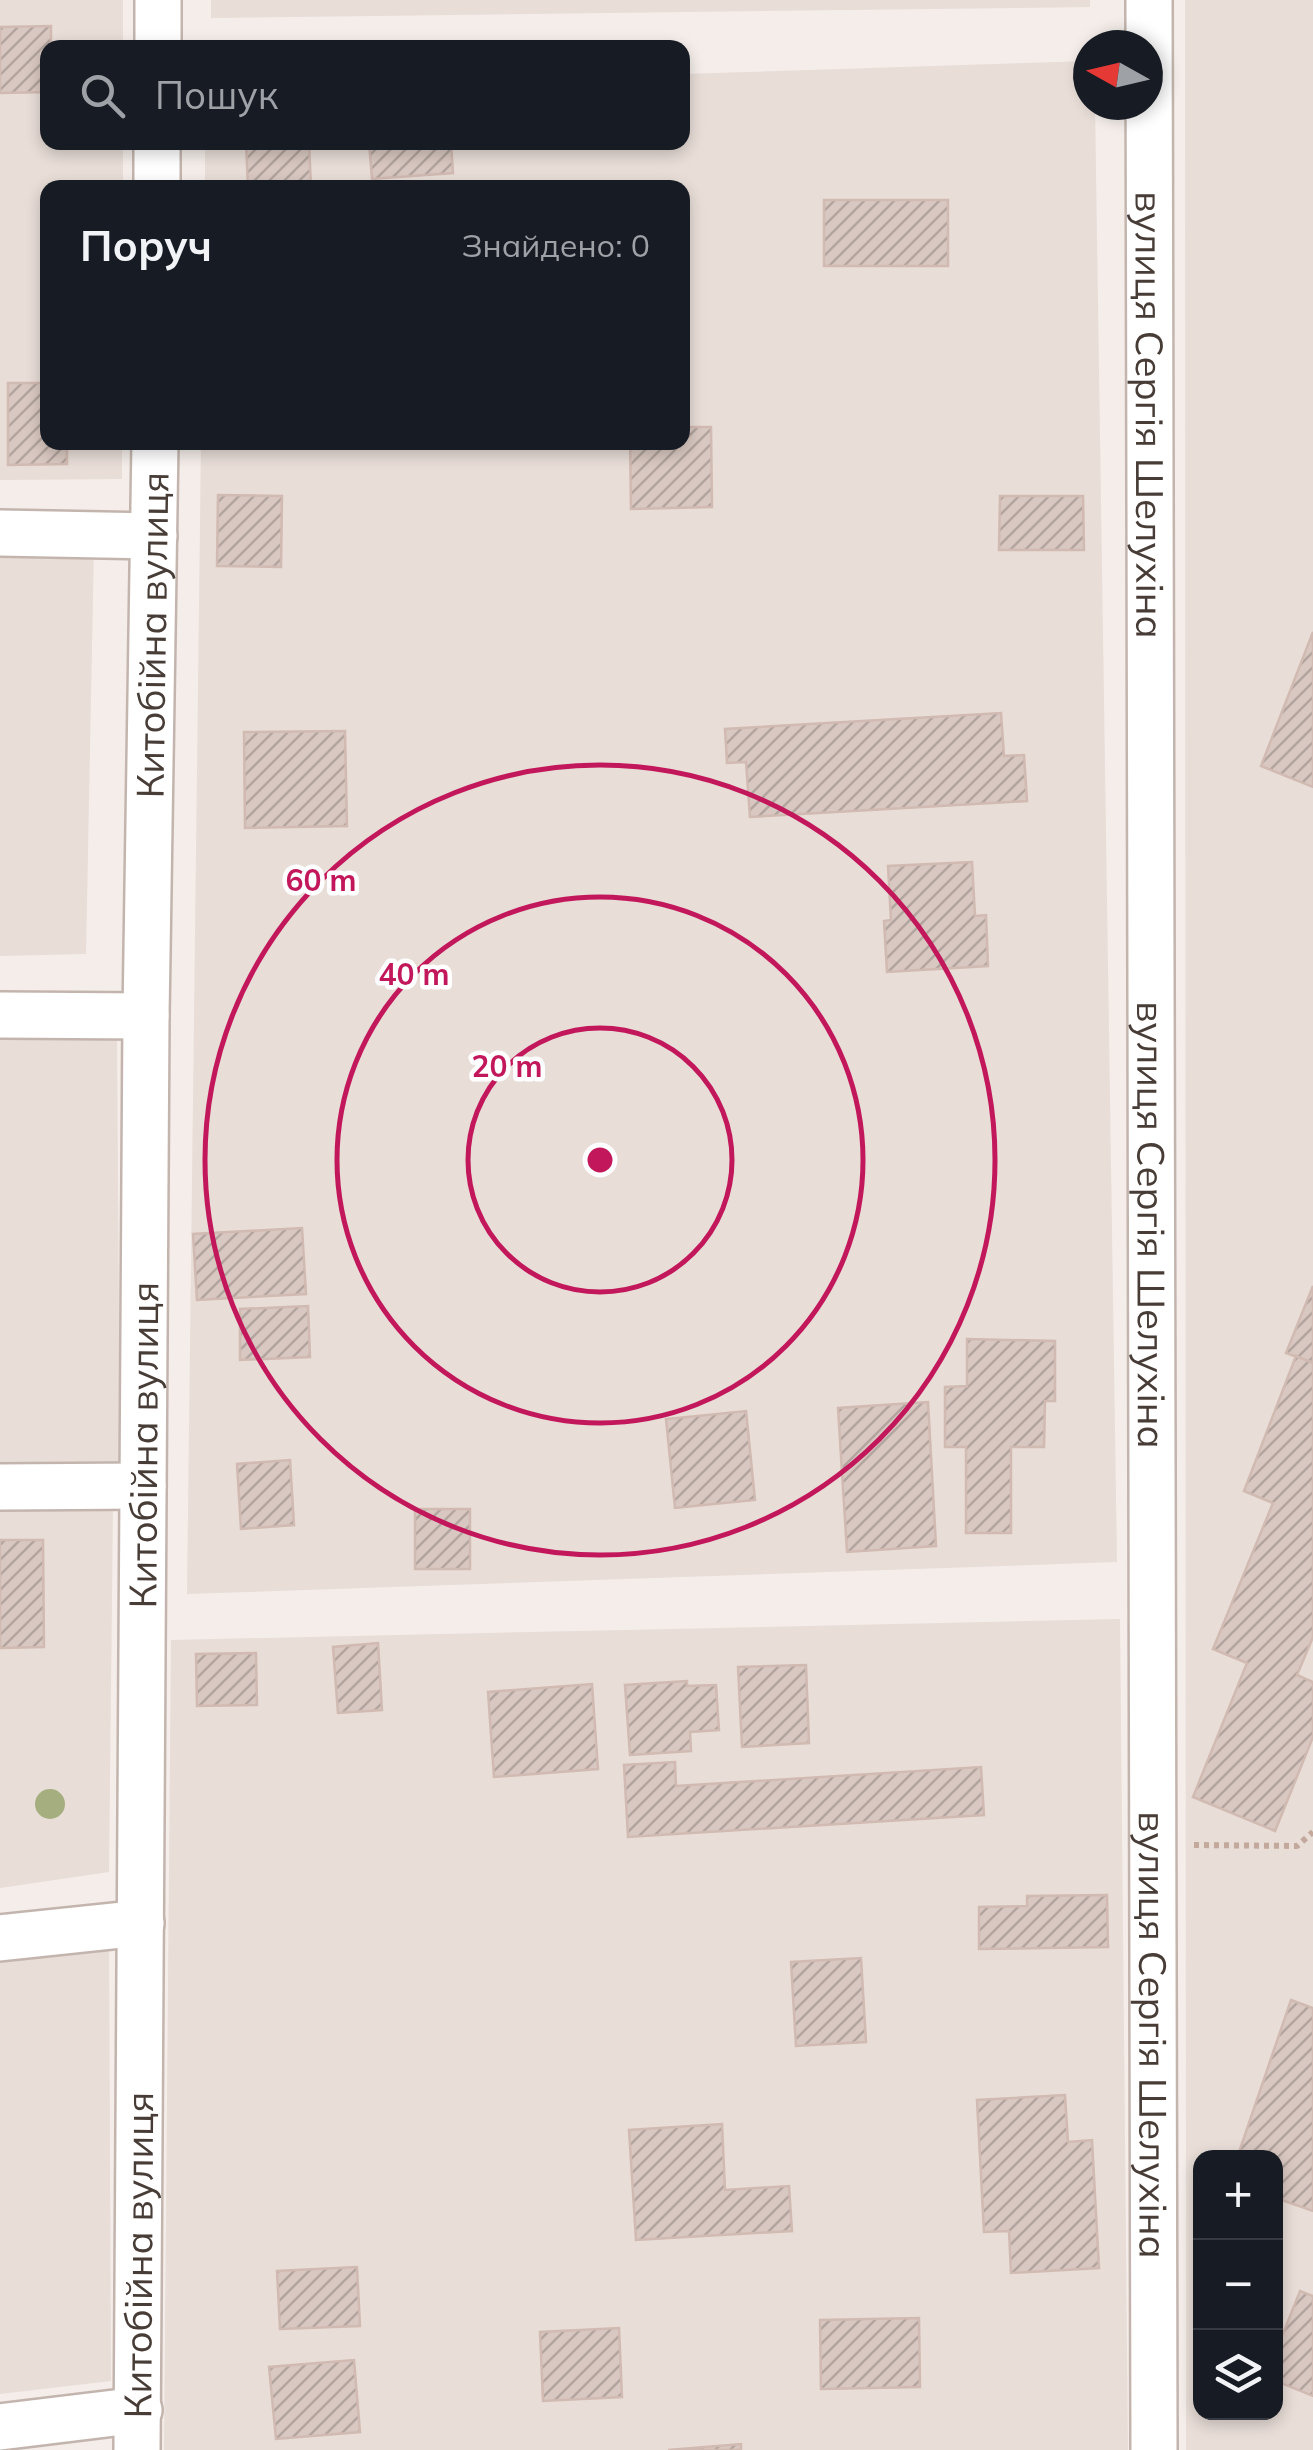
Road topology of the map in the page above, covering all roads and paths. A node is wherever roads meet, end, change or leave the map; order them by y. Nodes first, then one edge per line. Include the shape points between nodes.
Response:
1 (158, 0) edge
2 (1149, 0) edge
3 (158, 40) edge
4 (157, 150) edge
5 (157, 180) edge
6 (155, 450) edge
7 (0, 532) edge
8 (154, 536) junction
9 (0, 1015) edge
10 (146, 1016) junction
11 (143, 1486) junction
12 (0, 1488) edge
13 (1313, 1832) edge
14 (1153, 1844) junction
15 (141, 1924) junction
16 (0, 1938) edge
17 (0, 2427) edge
18 (138, 2430) edge
19 (1154, 2450) edge

1 - 3 street
2 - 14 street, вулиця Сергія Шелухіна
4 - 5 street
6 - 8 street, Китобійна вулиця
7 - 8 street
8 - 10 street, Китобійна вулиця
9 - 10 street
10 - 11 street, Китобійна вулиця
11 - 12 street
11 - 15 street, Китобійна вулиця
13 - 14 path via 1297,1846
14 - 19 street, вулиця Сергія Шелухіна
15 - 16 street
15 - 18 street, Китобійна вулиця
17 - 18 street

